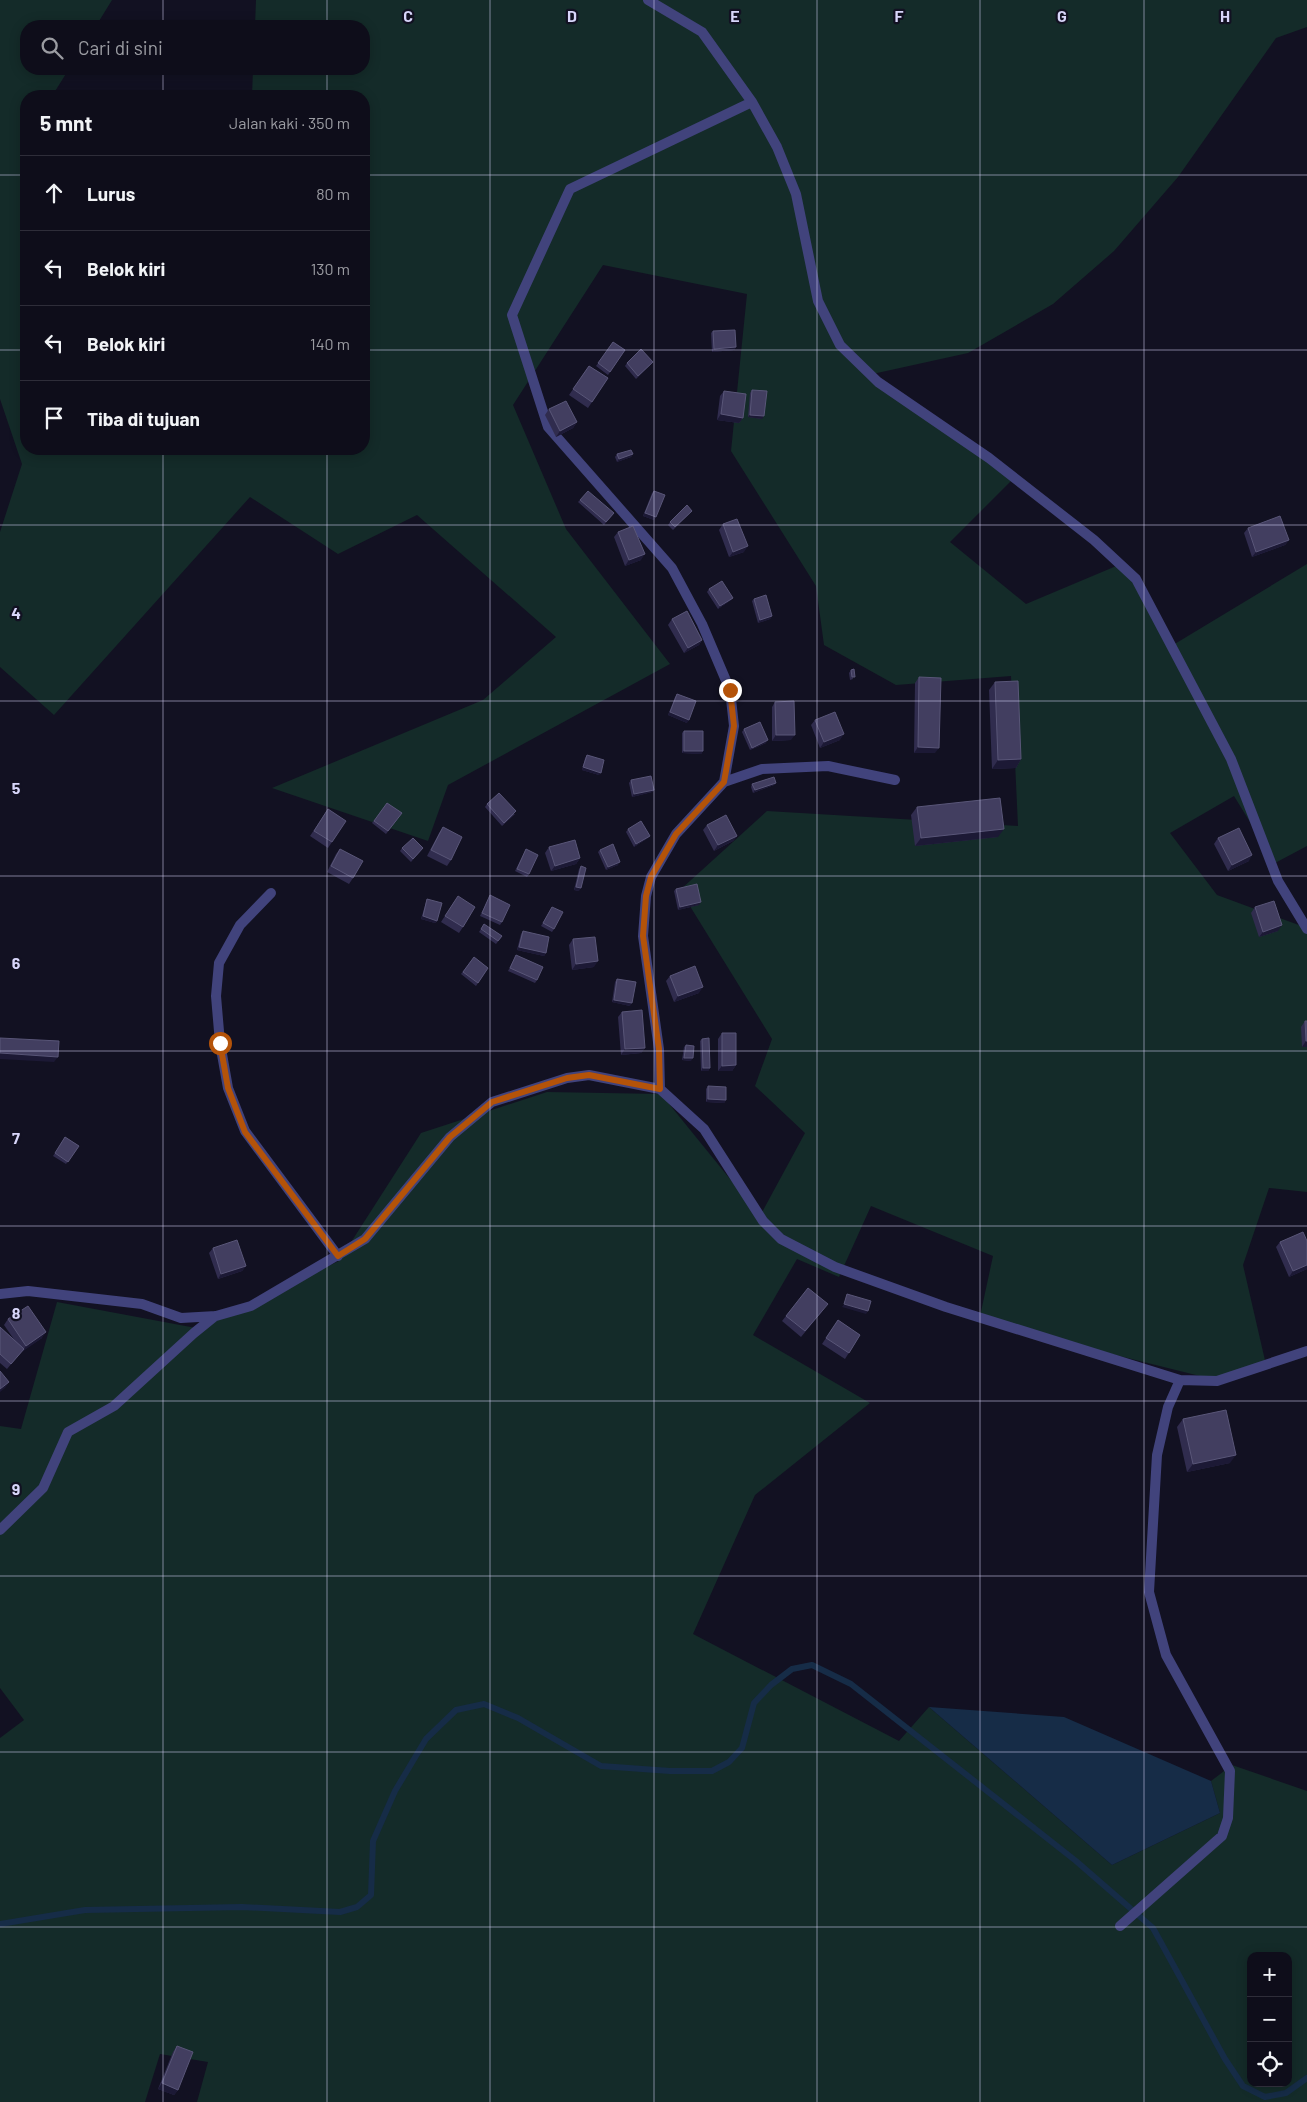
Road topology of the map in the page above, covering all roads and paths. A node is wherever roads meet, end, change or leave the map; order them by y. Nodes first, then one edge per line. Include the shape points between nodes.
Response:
1 (648, 0) edge
2 (752, 102) junction
3 (896, 780) dead end
4 (724, 782) junction
5 (272, 893) dead end
6 (1307, 929) edge
7 (660, 1089) junction
8 (338, 1256) junction
9 (0, 1294) edge
10 (216, 1316) junction
11 (1307, 1352) edge
12 (1180, 1380) junction
13 (0, 1530) edge
14 (1120, 1926) dead end

1 - 2 street via 702,32
2 - 4 street via 570,189 512,315 548,427 672,568 702,624 730,690 734,726
2 - 6 street via 777,147 796,194 818,301 840,345 878,382 989,458 1094,540 1136,579 1230,759 1278,880
3 - 4 street via 828,766 762,769
4 - 7 street via 676,834 651,877 646,896 643,936 659,1049
5 - 8 street via 240,925 219,964 216,996 227,1079 245,1132
7 - 8 street via 589,1075 567,1078 492,1102 450,1137 365,1239
7 - 12 street via 704,1129 763,1221 781,1239 835,1267 946,1306
8 - 10 street via 251,1306
9 - 10 street via 28,1291 142,1304 181,1318
10 - 13 street via 114,1406 68,1432 43,1488
11 - 12 street via 1216,1381
12 - 14 street via 1168,1407 1157,1455 1149,1592 1166,1655 1230,1771 1228,1818 1222,1836

